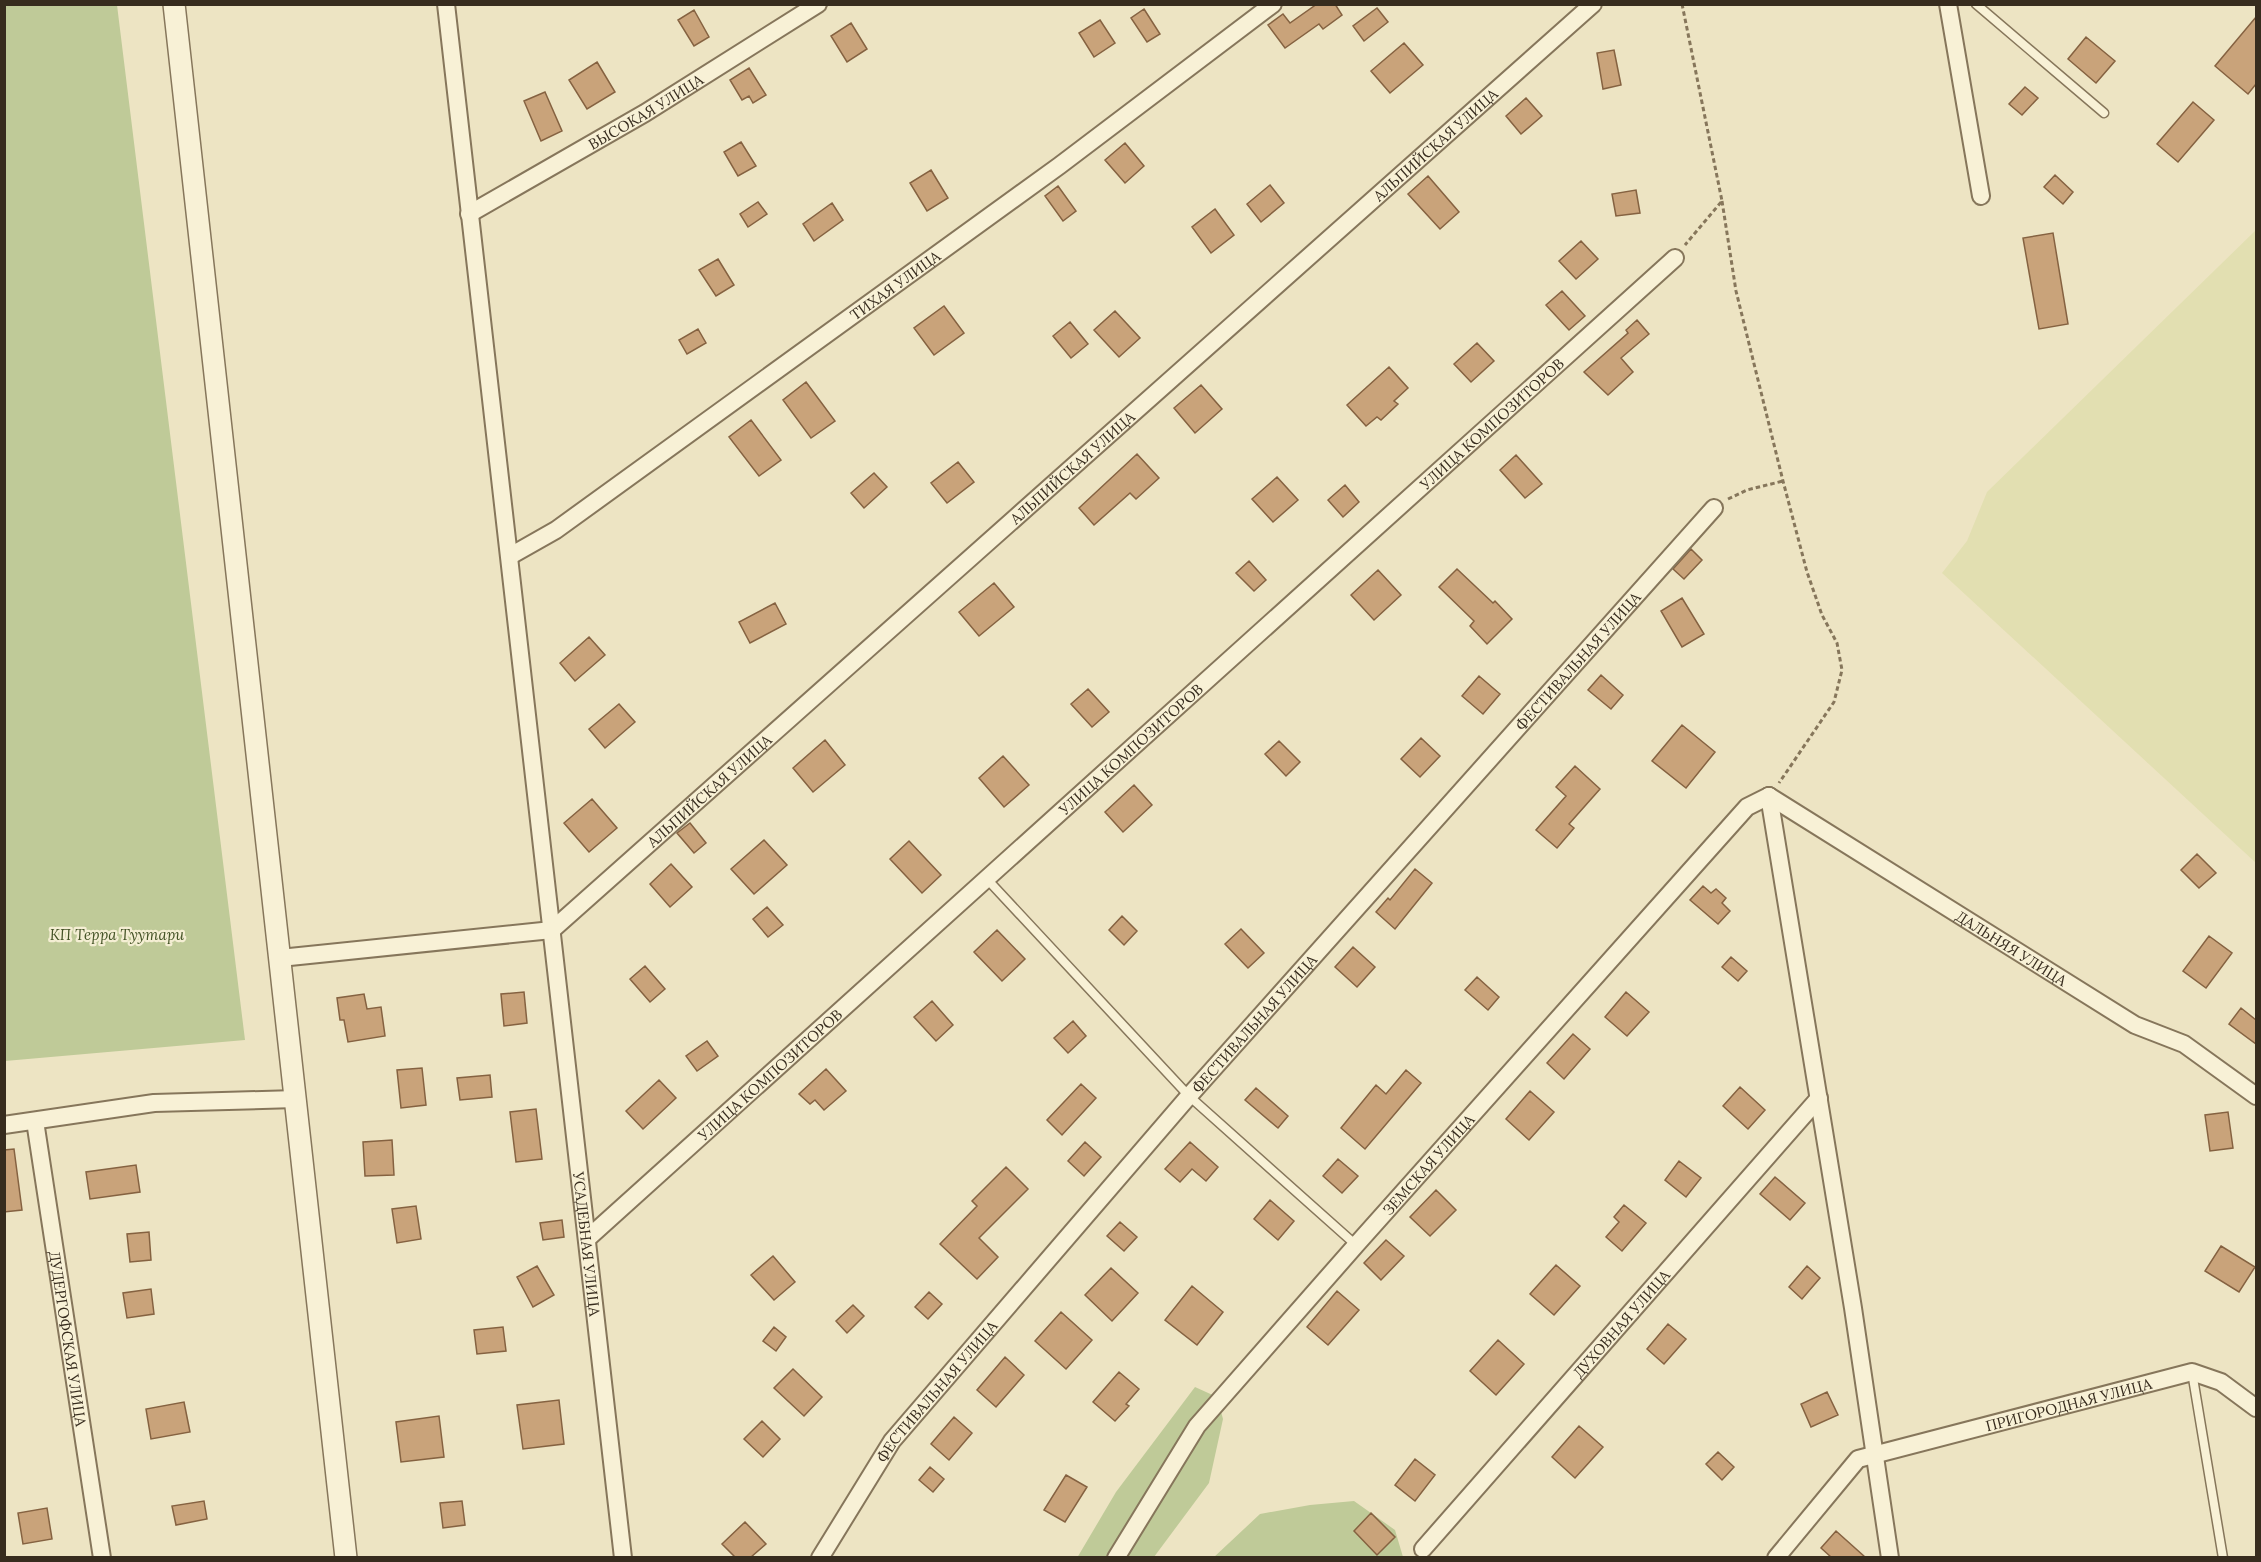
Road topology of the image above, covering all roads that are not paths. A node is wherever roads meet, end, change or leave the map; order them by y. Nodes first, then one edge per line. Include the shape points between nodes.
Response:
1 (174, 4) edge
2 (446, 4) edge
3 (818, 4) edge
4 (1273, 4) edge
5 (1593, 4) edge
6 (1948, 4) edge
7 (1976, 4) edge
8 (2104, 113) dead end
9 (1981, 196) dead end
10 (469, 214) junction
11 (1675, 258) road end
12 (1714, 508) road end
13 (510, 556) junction
14 (1769, 796) junction
15 (986, 878) junction
16 (552, 930) junction
17 (280, 958) junction
18 (1189, 1096) junction
19 (2256, 1096) edge
20 (1819, 1098) junction
21 (296, 1099) junction
22 (35, 1121) junction
23 (4, 1125) edge
24 (587, 1239) junction
25 (1356, 1245) junction
26 (2192, 1372) junction
27 (2256, 1408) edge
28 (1874, 1454) junction
29 (1423, 1549) dead end
30 (102, 1557) edge
31 (346, 1557) edge
32 (623, 1557) edge
33 (820, 1557) edge
34 (1116, 1557) edge
35 (1776, 1557) edge
36 (1890, 1557) edge
37 (2223, 1557) edge

1 - 17 street
2 - 10 street, УСАДЕБНАЯ УЛИЦА
3 - 10 street, ВЫСОКАЯ УЛИЦА via 645,113
4 - 13 street, ТИХАЯ УЛИЦА via 1049,173 556,530
5 - 16 street, АЛЬПИЙСКАЯ УЛИЦА
6 - 9 street
7 - 8 lane
10 - 13 street, УСАДЕБНАЯ УЛИЦА
11 - 15 street, УЛИЦА КОМПОЗИТОРОВ
12 - 18 street, ФЕСТИВАЛЬНАЯ УЛИЦА
13 - 16 street, УСАДЕБНАЯ УЛИЦА
14 - 19 street, ДАЛЬНЯЯ УЛИЦА via 2135,1025 2184,1044
14 - 20 street
14 - 25 street, ЗЕМСКАЯ УЛИЦА via 1747,807
15 - 18 lane
15 - 24 street, УЛИЦА КОМПОЗИТОРОВ
16 - 17 street
16 - 24 street, УСАДЕБНАЯ УЛИЦА
17 - 21 street
18 - 25 lane
18 - 33 street, ФЕСТИВАЛЬНАЯ УЛИЦА via 892,1441
20 - 28 street
20 - 29 street, ДУХОВНАЯ УЛИЦА
21 - 22 street via 154,1103
21 - 31 street
22 - 23 street
22 - 30 street, ДУДЕРГОФСКАЯ УЛИЦА
24 - 32 street, УСАДЕБНАЯ УЛИЦА
25 - 34 street, ЗЕМСКАЯ УЛИЦА via 1197,1426
26 - 27 street via 2221,1382
26 - 28 street, ПРИГОРОДНАЯ УЛИЦА
26 - 37 lane
28 - 35 street, ПРИГОРОДНАЯ УЛИЦА via 1858,1459
28 - 36 street

